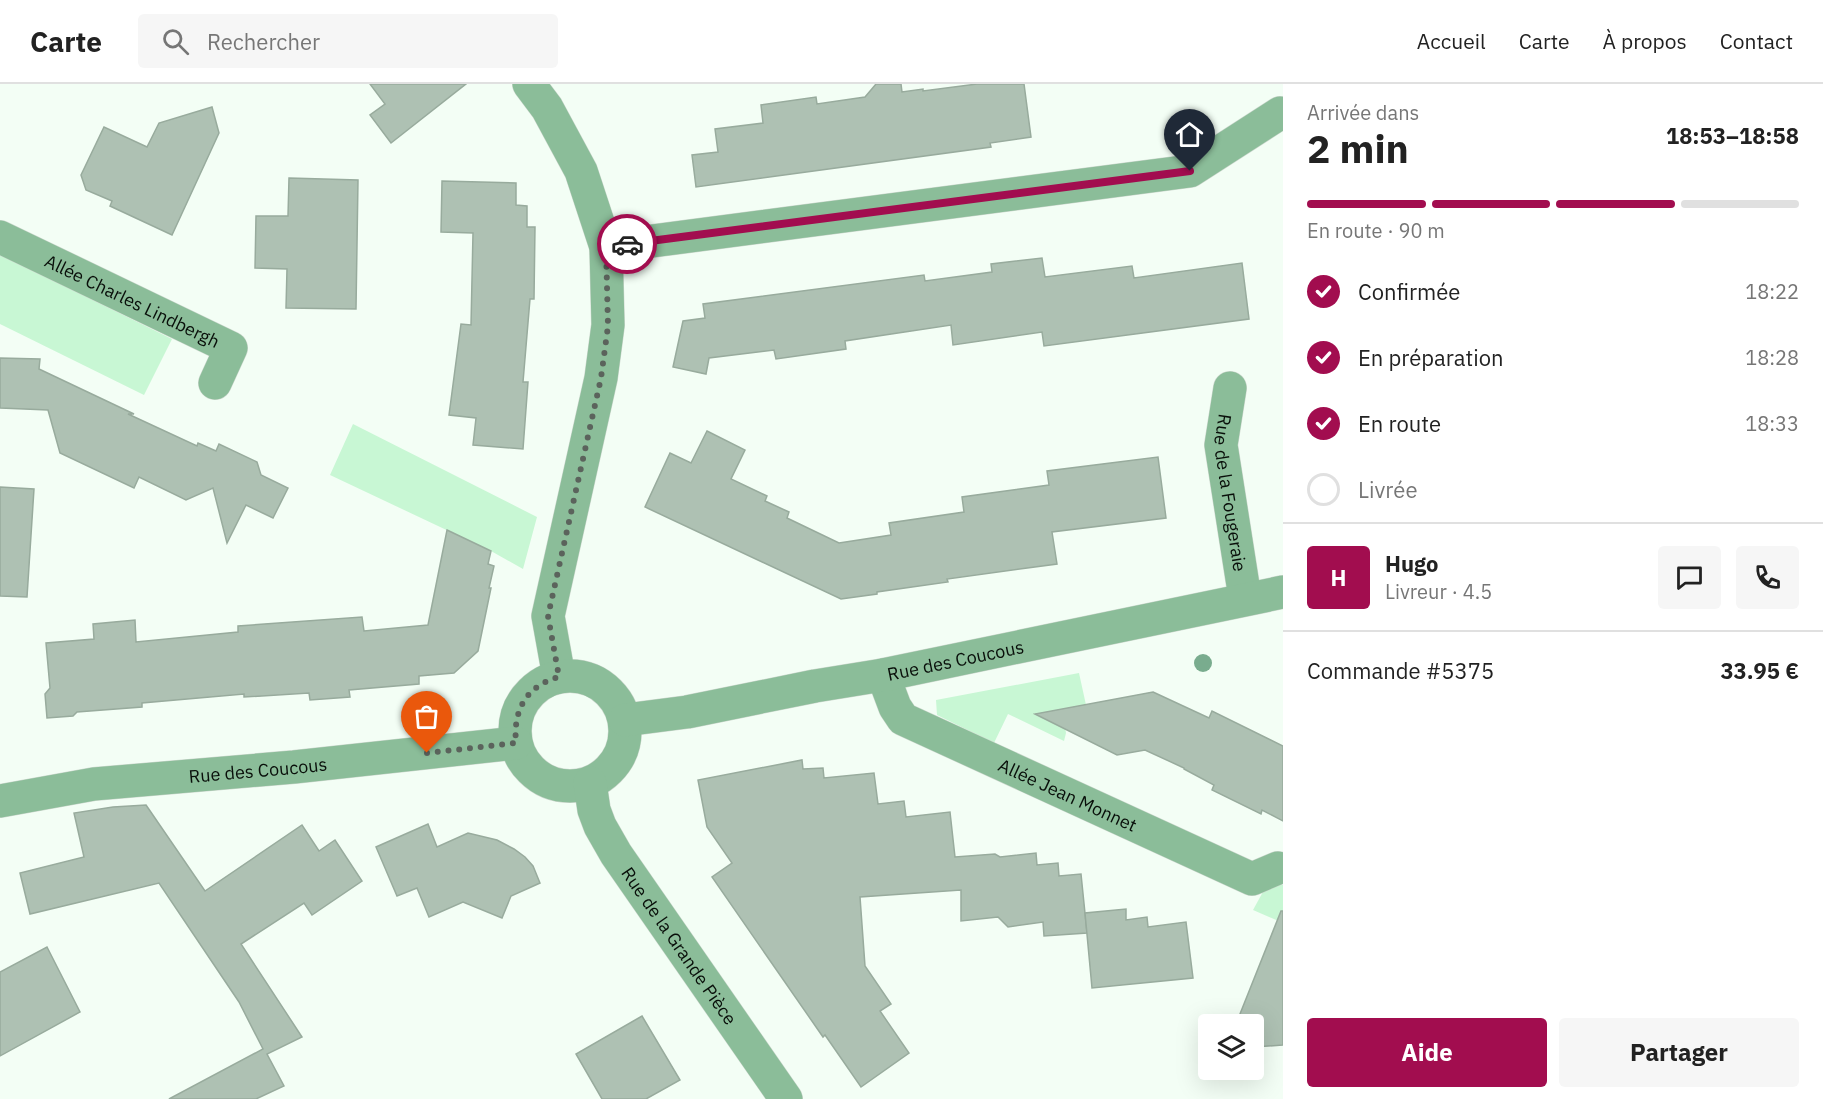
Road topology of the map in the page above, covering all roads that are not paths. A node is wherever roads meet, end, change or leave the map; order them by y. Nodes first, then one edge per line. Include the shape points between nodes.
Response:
1 (530, 84) edge
2 (1280, 112) dead end
3 (0, 237) edge
4 (606, 247) junction
5 (215, 383) dead end
6 (1230, 388) dead end
7 (1283, 591) edge
8 (1245, 598) junction
9 (883, 675) junction
10 (559, 677) junction
11 (625, 720) junction
12 (516, 743) junction
13 (590, 783) junction
14 (0, 801) edge
15 (1278, 868) dead end
16 (786, 1099) edge

1 - 4 street via 581,171
2 - 4 street via 1190,171
3 - 5 street, Allée Charles Lindbergh via 231,348
4 - 10 street via 608,326 601,378 548,616
6 - 8 street, Rue de la Fougeraie via 1221,445
7 - 8 street, Rue des Coucous
8 - 9 street, Rue des Coucous
9 - 11 street, Rue des Coucous
9 - 15 street, Allée Jean Monnet via 903,719 1252,879
10 - 11 street via 589,678 598,683 614,696
10 - 12 street via 540,684 523,702 516,720
11 - 13 street via 626,737 620,757 606,774
12 - 13 street via 528,767 545,780 566,787
12 - 14 street, Rue des Coucous via 94,784
13 - 16 street, Rue de la Grande Pièce via 594,810 616,854

